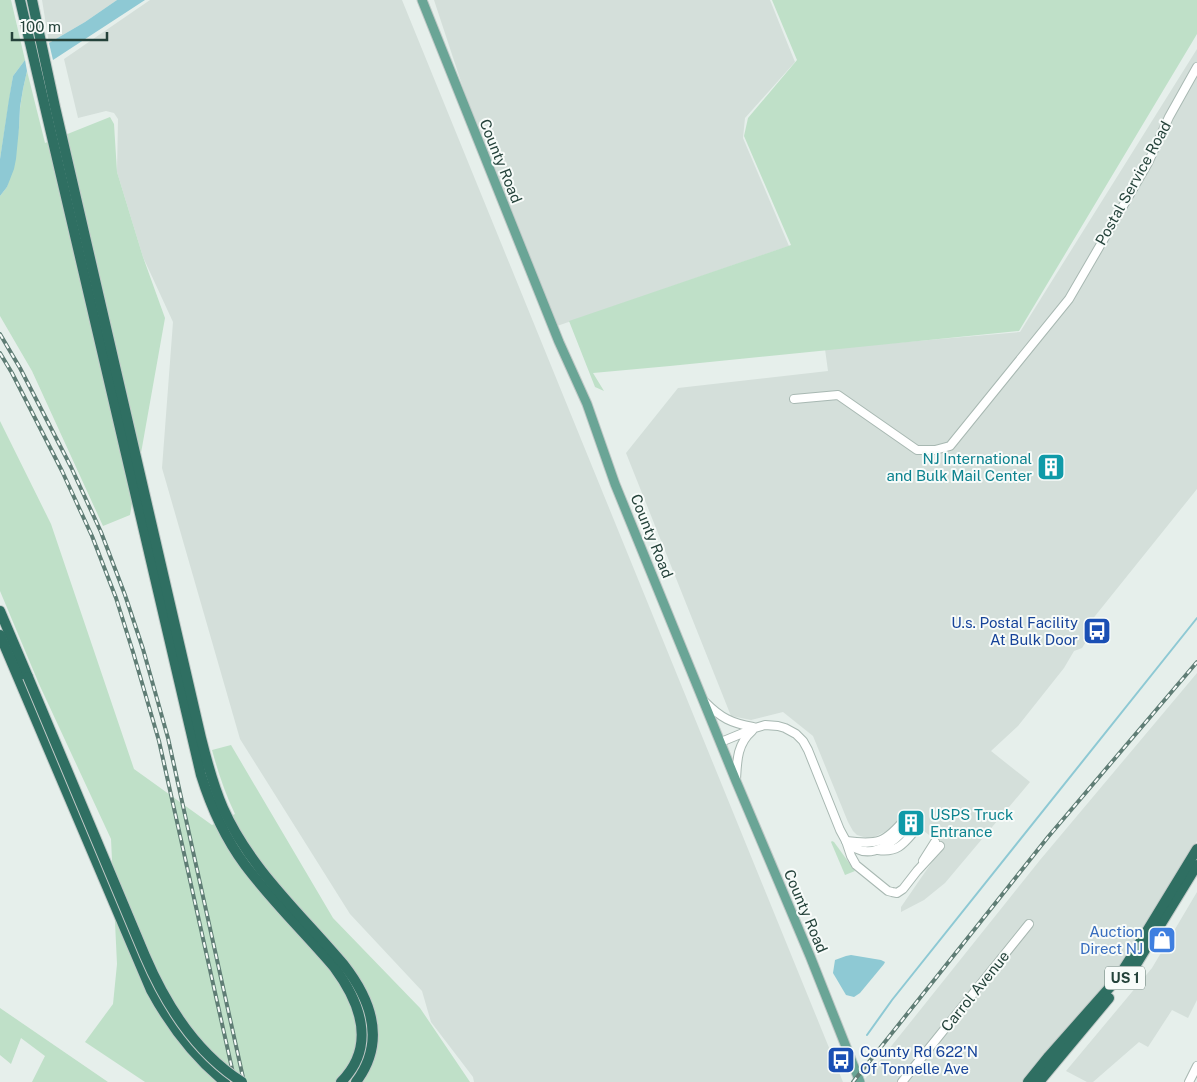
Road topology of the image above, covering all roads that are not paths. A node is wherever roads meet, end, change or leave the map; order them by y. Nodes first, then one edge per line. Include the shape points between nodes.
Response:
1 (20, 0) edge
2 (32, 0) edge
3 (422, 0) edge
4 (1197, 67) edge
5 (794, 399) dead end
6 (0, 611) edge
7 (0, 635) edge
8 (24, 679) junction
9 (705, 702) junction
10 (755, 728) junction
11 (721, 742) junction
12 (736, 781) junction
13 (219, 811) junction
14 (846, 841) junction
15 (938, 844) dead end
16 (1197, 848) edge
17 (1197, 864) edge
18 (1029, 924) dead end
19 (1197, 1066) edge
20 (225, 1082) edge
21 (242, 1082) edge
22 (341, 1082) edge
23 (356, 1082) edge
24 (860, 1082) edge
25 (902, 1082) edge
26 (1028, 1082) edge
27 (1039, 1082) edge
28 (1189, 1082) edge

1 - 13 highway via 196,755 203,782
2 - 13 highway
3 - 9 main road, County Road via 559,342 588,404 615,484
4 - 5 street, Postal Service Road via 1148,163 1069,298 950,446 917,450 838,395
6 - 8 highway
7 - 8 highway
8 - 20 highway via 150,990 186,1044
8 - 21 highway, bridge via 160,989 197,1042
9 - 10 street via 729,721
9 - 11 main road, County Road
10 - 11 street
10 - 12 street via 740,747
10 - 14 street via 778,726 791,730 803,741
11 - 12 main road, County Road
12 - 24 main road, County Road
13 - 22 highway via 229,840 250,871 330,963 353,998 360,1018 362,1040 356,1061
13 - 23 highway via 255,862 353,976 363,995 373,1037 367,1064
14 - 14 street via 880,841 911,823 894,841 876,850 857,849
14 - 15 street via 854,863 888,891 897,893
16 - 26 highway, US 1 via 1118,978
17 - 27 highway, US 1 via 1137,963
18 - 25 street, Carrol Avenue
19 - 28 street

